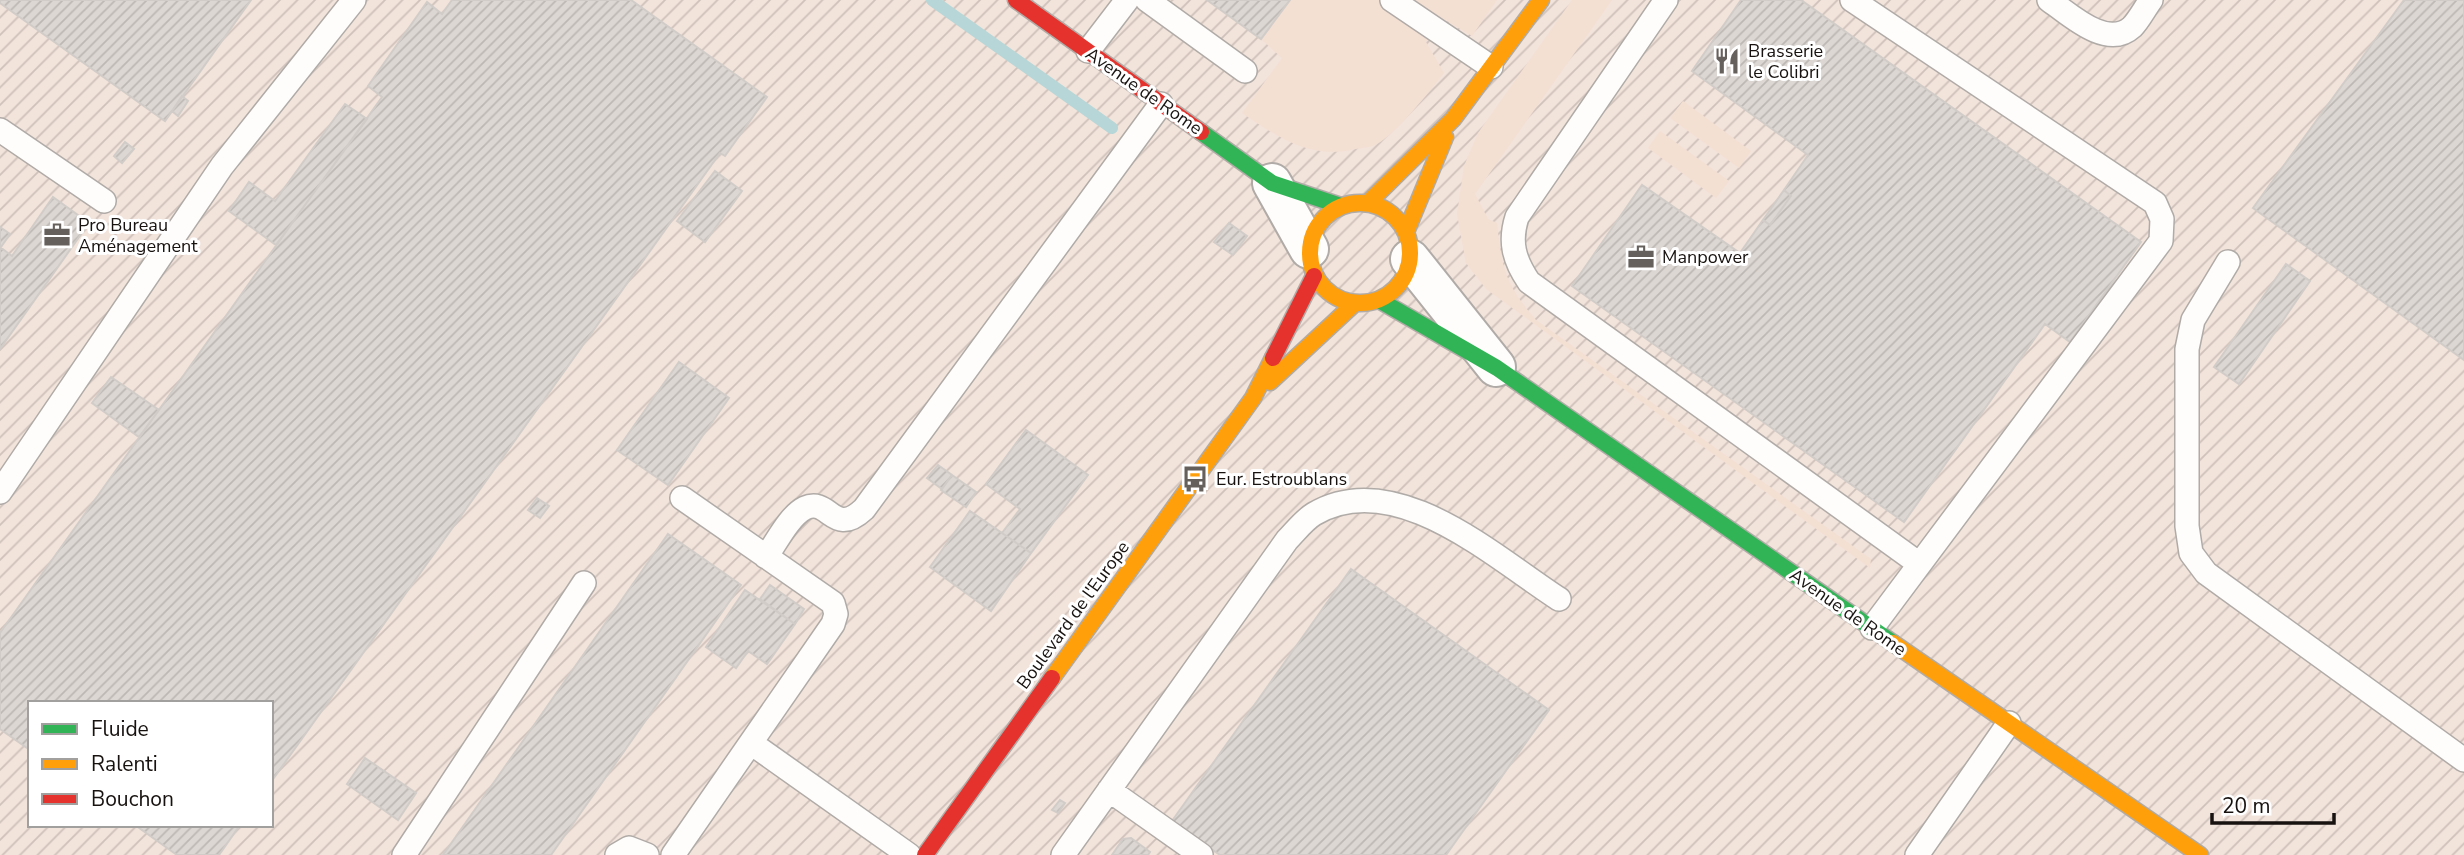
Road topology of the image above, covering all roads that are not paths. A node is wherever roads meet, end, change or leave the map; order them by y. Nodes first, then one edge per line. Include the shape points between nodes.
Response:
1 (354, 0) edge
2 (1016, 0) edge
3 (1127, 0) edge
4 (1147, 0) edge
5 (1392, 0) edge
6 (1541, 0) edge
7 (1666, 0) edge
8 (1853, 0) edge
9 (2049, 0) edge
10 (2151, 0) edge
11 (1088, 51) junction
12 (1491, 67) junction
13 (1245, 71) dead end
14 (1161, 104) junction
15 (1453, 119) junction
16 (0, 130) edge
17 (1272, 183) junction
18 (104, 201) dead end
19 (1368, 203) junction
20 (1341, 206) junction
21 (1408, 245) junction
22 (1312, 262) junction
23 (2228, 262) dead end
24 (1379, 300) junction
25 (1356, 303) junction
26 (1497, 368) junction
27 (1254, 398) junction
28 (0, 492) edge
29 (682, 498) dead end
30 (766, 557) junction
31 (1918, 563) junction
32 (584, 583) dead end
33 (1559, 599) dead end
34 (1872, 628) junction
35 (2009, 723) junction
36 (751, 743) junction
37 (2464, 760) edge
38 (1109, 790) junction
39 (404, 855) edge
40 (617, 855) edge
41 (647, 855) edge
42 (673, 855) edge
43 (909, 855) edge
44 (925, 855) edge
45 (1063, 855) edge
46 (1201, 855) edge
47 (1917, 855) edge
48 (2200, 855) edge

1 - 28 lane via 222,166
2 - 11 street, Avenue de Rome
3 - 11 lane
4 - 13 lane
5 - 12 lane
6 - 12 street
7 - 31 lane via 1517,216 1511,236 1517,264 1530,282
8 - 31 lane via 2155,203 2162,219 2161,241
9 - 10 lane via 2097,32 2114,35 2131,29
11 - 14 street, Avenue de Rome
12 - 15 street
14 - 17 street, Avenue de Rome
14 - 30 lane via 864,509 853,520 841,521 817,506 806,507
15 - 19 street
15 - 21 street
16 - 18 lane
17 - 20 street, Avenue de Rome
17 - 22 street, Avenue de Rome
19 - 20 street
19 - 21 street via 1396,218
20 - 22 street via 1319,222
21 - 24 street via 1401,283
21 - 26 street, Avenue de Rome
22 - 25 street via 1332,295
22 - 27 street, Boulevard de l'Europe
23 - 37 lane via 2193,320 2187,349 2191,553 2206,573
24 - 25 street
24 - 26 street, Avenue de Rome
25 - 27 street, Boulevard de l'Europe
26 - 34 street, Avenue de Rome
27 - 44 street, Boulevard de l'Europe
29 - 30 lane
30 - 36 lane via 833,603 836,614
31 - 34 lane
32 - 39 lane
33 - 38 lane via 1439,520 1406,505 1365,501 1334,505 1312,515 1287,540
34 - 35 street, Avenue de Rome
35 - 47 lane
35 - 48 street, Avenue de Rome
36 - 42 lane
36 - 43 lane
38 - 45 lane
38 - 46 lane
40 - 41 lane via 629,848

